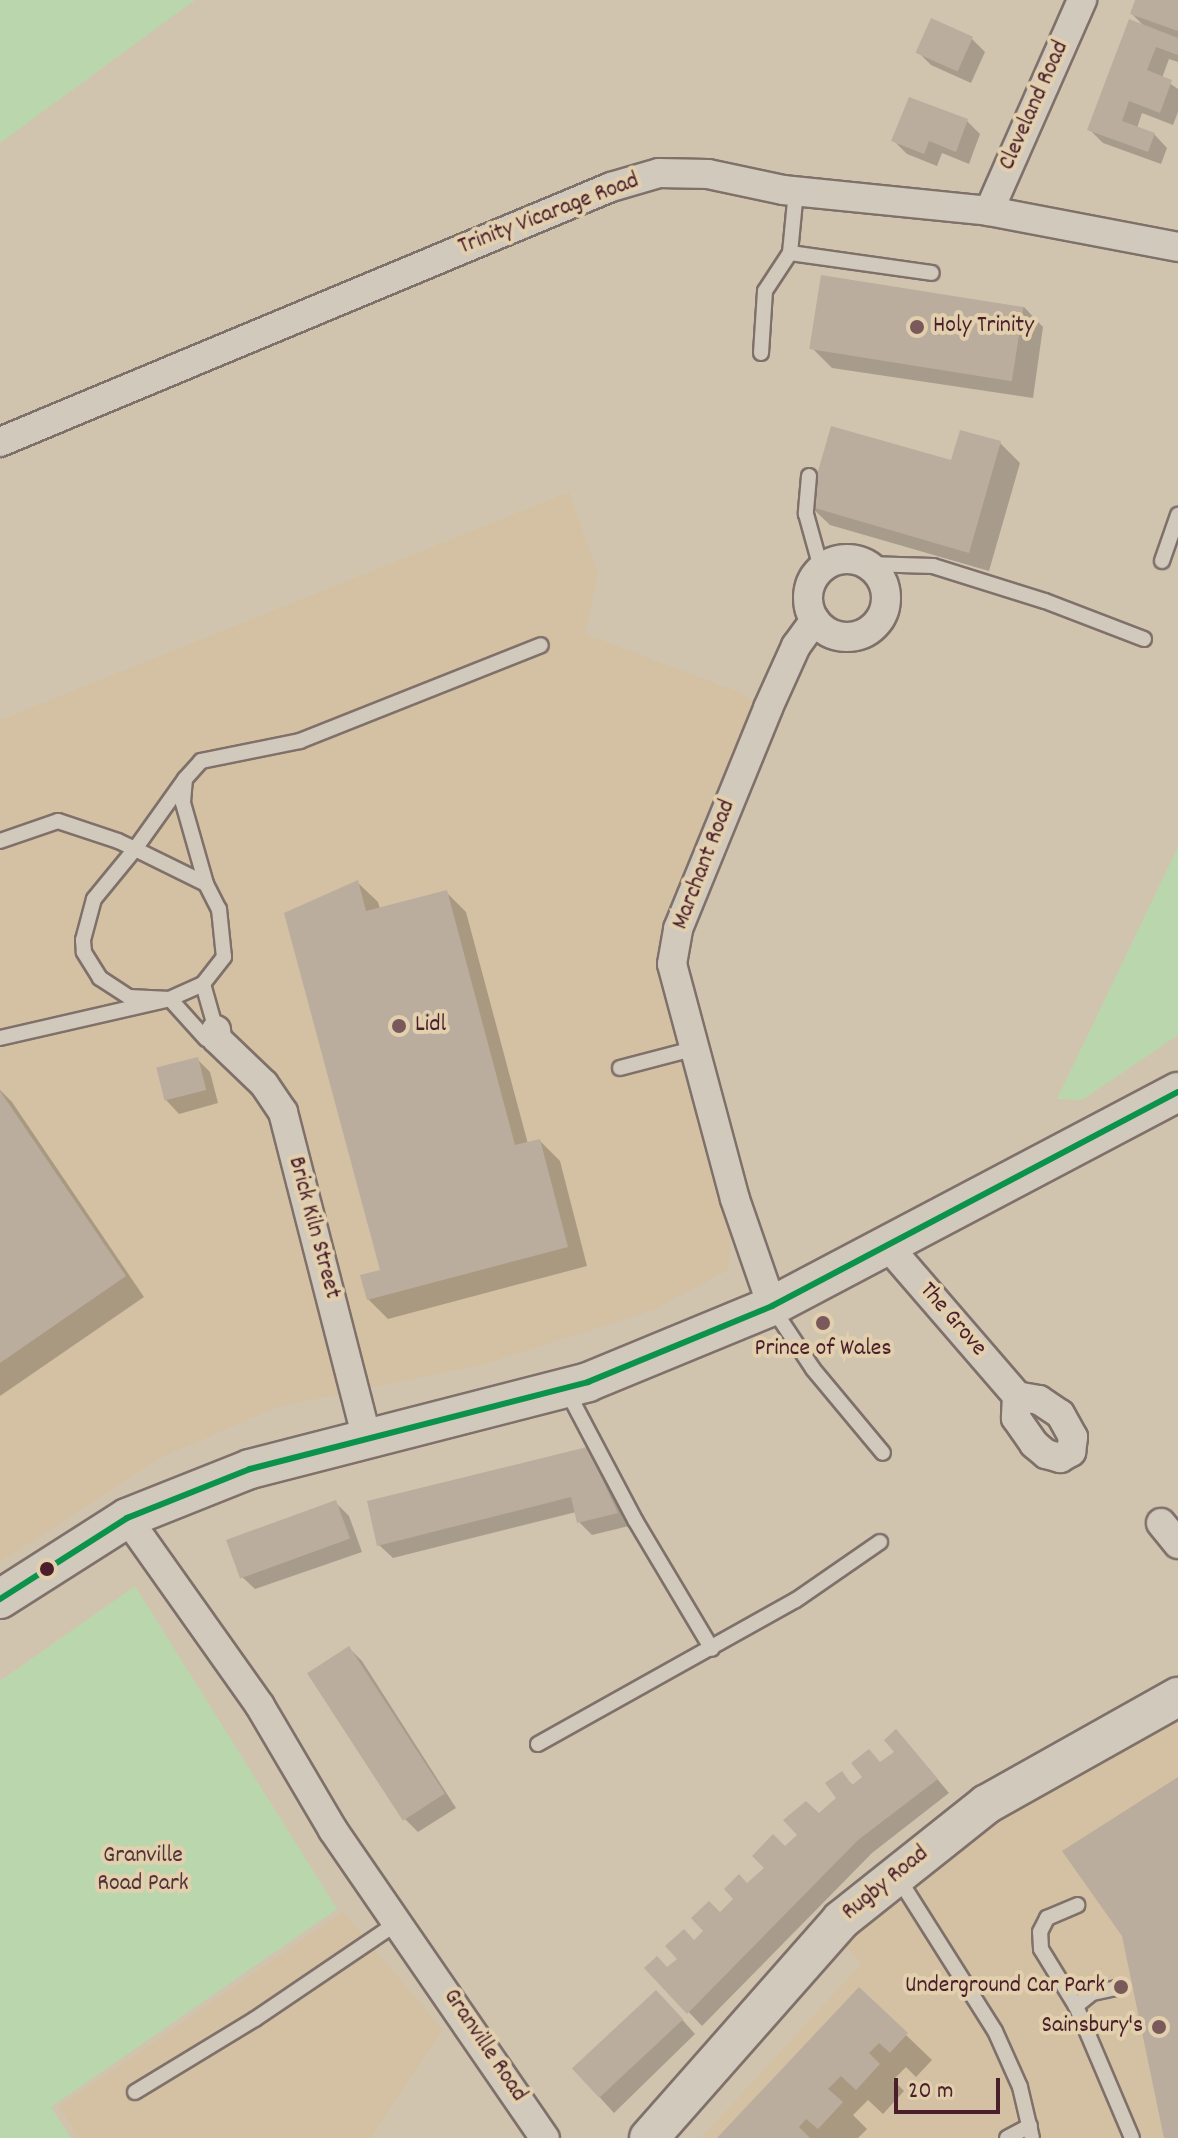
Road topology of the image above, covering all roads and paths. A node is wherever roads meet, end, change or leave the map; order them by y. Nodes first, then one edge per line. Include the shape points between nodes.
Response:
1 (1082, 0) edge
2 (796, 191) junction
3 (989, 211) junction
4 (1178, 247) edge
5 (790, 253) junction
6 (932, 273) dead end
7 (761, 353) dead end
8 (0, 442) edge
9 (809, 476) dead end
10 (1178, 515) edge
11 (1162, 561) dead end
12 (867, 564) junction
13 (821, 568) junction
14 (815, 620) junction
15 (1144, 639) dead end
16 (541, 645) dead end
17 (185, 779) junction
18 (0, 841) edge
19 (135, 849) junction
20 (206, 884) junction
21 (203, 984) junction
22 (170, 999) junction
23 (213, 1036) junction
24 (0, 1038) edge
25 (693, 1049) junction
26 (620, 1068) dead end
27 (1178, 1092) edge
28 (886, 1244) junction
29 (772, 1306) junction
30 (565, 1388) junction
31 (1017, 1396) dead end
32 (367, 1439) junction
33 (883, 1453) dead end
34 (127, 1518) junction
35 (880, 1542) dead end
36 (0, 1599) edge
37 (712, 1649) junction
38 (1178, 1697) edge
39 (538, 1744) dead end
40 (897, 1876) junction
41 (1077, 1905) dead end
42 (398, 1922) junction
43 (1121, 1987) dead end
44 (1076, 2006) junction
45 (135, 2092) dead end
46 (1031, 2132) edge
47 (545, 2138) edge
48 (649, 2138) edge
49 (1007, 2138) edge
50 (1132, 2138) edge

1 - 3 street, Cleveland Road
2 - 3 street, Trinity Vicarage Road
2 - 5 lane
2 - 8 street, Trinity Vicarage Road via 696,173 659,173 611,187
3 - 4 street, Trinity Vicarage Road
5 - 6 lane
5 - 7 lane via 765,291
9 - 13 lane via 806,514
10 - 11 lane
12 - 13 street via 847,559
12 - 14 street via 885,589 878,621 848,637 834,635
12 - 15 lane via 933,566
13 - 14 street via 808,594
14 - 25 street, Marchant Road via 796,646 768,708 678,929 672,964
16 - 17 lane via 300,741 201,761
17 - 19 lane
17 - 20 lane via 183,803
18 - 19 lane via 58,821
19 - 20 lane
19 - 22 lane via 94,899 77,954 129,997
20 - 21 lane via 219,909 224,957
21 - 22 lane
21 - 23 lane
22 - 23 lane
22 - 24 lane
23 - 32 street, Brick Kiln Street via 264,1084 283,1112
25 - 26 lane
25 - 29 street, Marchant Road
27 - 28 main road
28 - 29 main road
28 - 31 street, The Grove
29 - 30 main road
29 - 33 lane via 813,1369
30 - 32 main road
30 - 37 lane
32 - 34 main road via 250,1469
34 - 36 main road
34 - 42 street, Granville Road via 260,1706 333,1830
35 - 37 lane
37 - 39 lane
38 - 40 main road, Rugby Road via 987,1804
40 - 46 lane via 995,2031 1020,2087
40 - 48 main road, Rugby Road via 841,1920
41 - 44 lane via 1047,1918 1040,1932 1041,1949
42 - 45 lane
42 - 47 street, Granville Road
43 - 44 lane via 1092,1993
44 - 50 lane
46 - 49 lane

